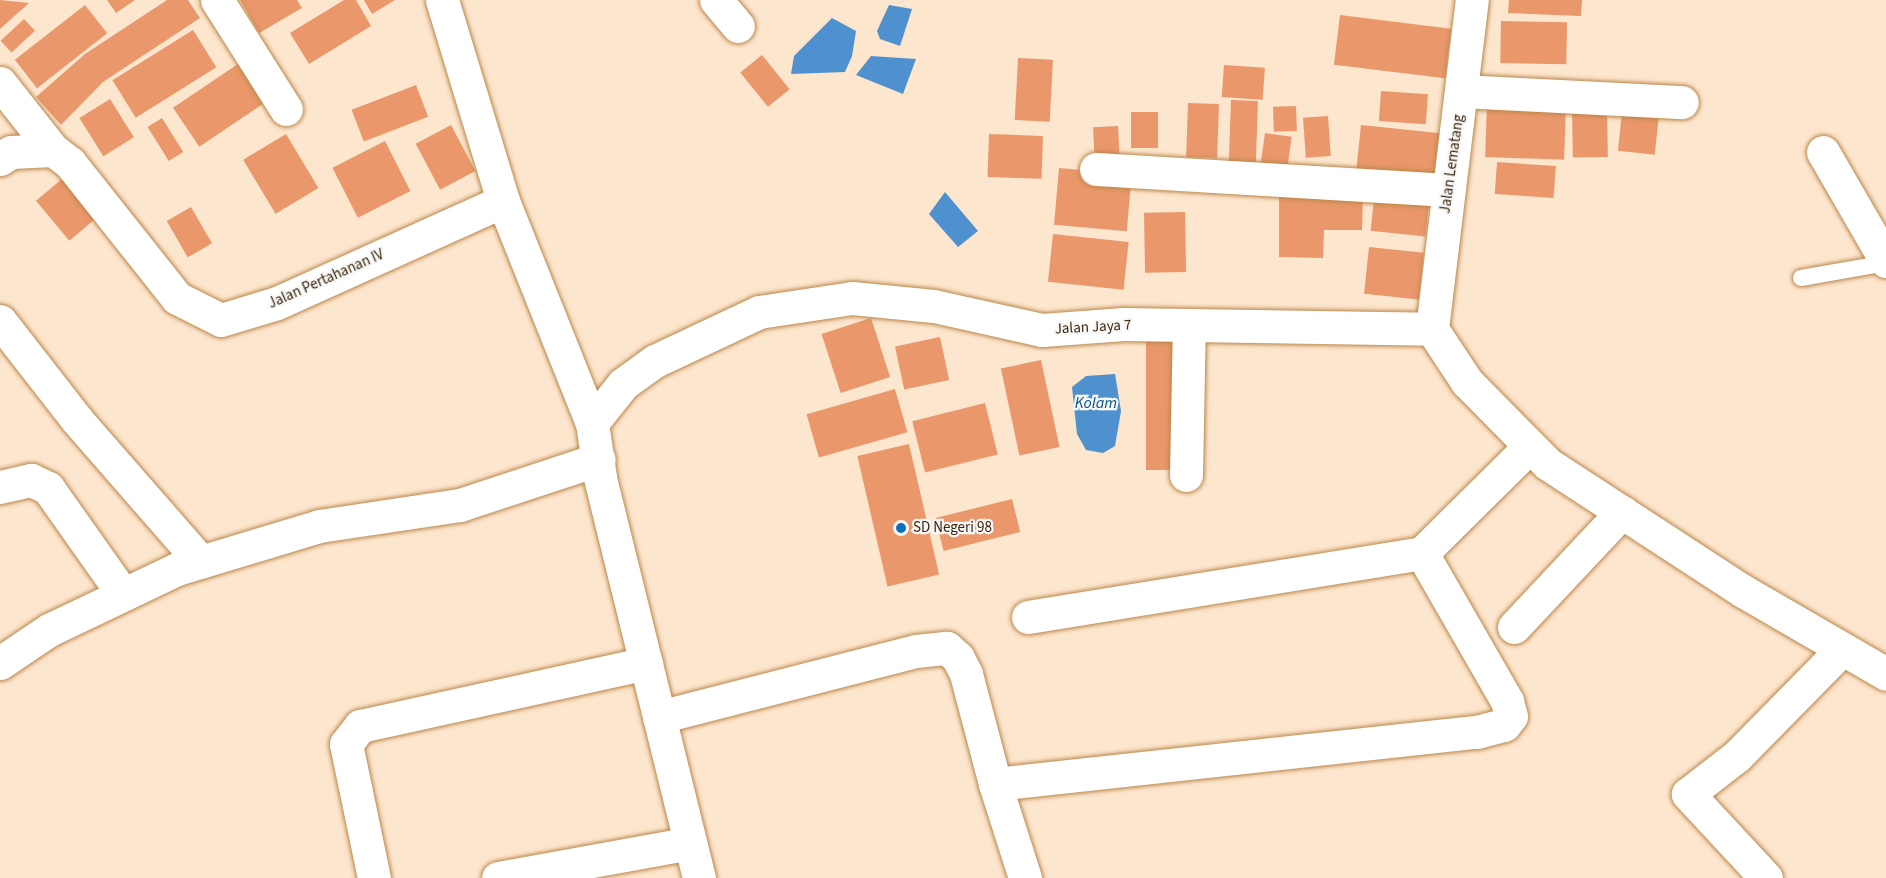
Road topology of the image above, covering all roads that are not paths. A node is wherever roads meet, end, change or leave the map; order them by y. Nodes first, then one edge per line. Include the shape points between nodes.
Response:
1 (218, 0) edge
2 (442, 0) edge
3 (716, 0) edge
4 (1472, 0) edge
5 (738, 26) dead end
6 (0, 83) edge
7 (1462, 91) junction
8 (1682, 102) dead end
9 (286, 109) dead end
10 (52, 150) junction
11 (1823, 152) dead end
12 (0, 159) edge
13 (1096, 169) dead end
14 (1448, 190) junction
15 (503, 201) junction
16 (1886, 262) edge
17 (1801, 278) dead end
18 (0, 321) edge
19 (1189, 325) junction
20 (1432, 329) junction
21 (592, 423) junction
22 (1530, 446) junction
23 (599, 459) junction
24 (1186, 475) dead end
25 (0, 487) edge
26 (1622, 512) junction
27 (1422, 553) junction
28 (200, 561) junction
29 (122, 593) junction
30 (1028, 617) dead end
31 (1514, 627) dead end
32 (1842, 649) junction
33 (0, 663) edge
34 (646, 663) junction
35 (1886, 674) edge
36 (659, 717) junction
37 (995, 784) junction
38 (690, 843) junction
39 (374, 878) edge
40 (498, 878) edge
41 (699, 878) edge
42 (1025, 878) edge
43 (1766, 878) edge

1 - 9 street
2 - 15 street
3 - 5 street
4 - 7 street, Jalan Lematang
6 - 10 street, Jalan Pertahanan IV
7 - 8 street
7 - 14 street, Jalan Lematang
10 - 12 street via 11,152
10 - 15 street, Jalan Pertahanan IV via 70,163 177,298 220,320 277,303
11 - 16 street
13 - 14 street
14 - 20 street, Jalan Lematang
15 - 21 street
16 - 17 lane
18 - 28 street via 77,420
19 - 20 street, Jalan Jaya 7
19 - 21 street, Jalan Jaya 7 via 1042,330 934,306 852,298 759,312 655,361 623,384
19 - 24 street
20 - 22 street via 1467,382
21 - 23 street
22 - 26 street via 1548,464
22 - 27 street
23 - 28 street via 460,505 319,526
23 - 34 street
25 - 29 street via 31,480 48,488
26 - 31 street
26 - 32 street via 1743,591
27 - 30 street
27 - 37 street via 1507,700 1511,716 1504,725 1477,732
28 - 29 street
29 - 33 street via 49,630
32 - 35 street
32 - 43 street via 1737,756 1688,794
34 - 36 street
34 - 39 street via 360,726 346,744
36 - 37 street via 916,651 947,648 958,657 966,674
36 - 38 street
37 - 42 street
38 - 40 street
38 - 41 street

